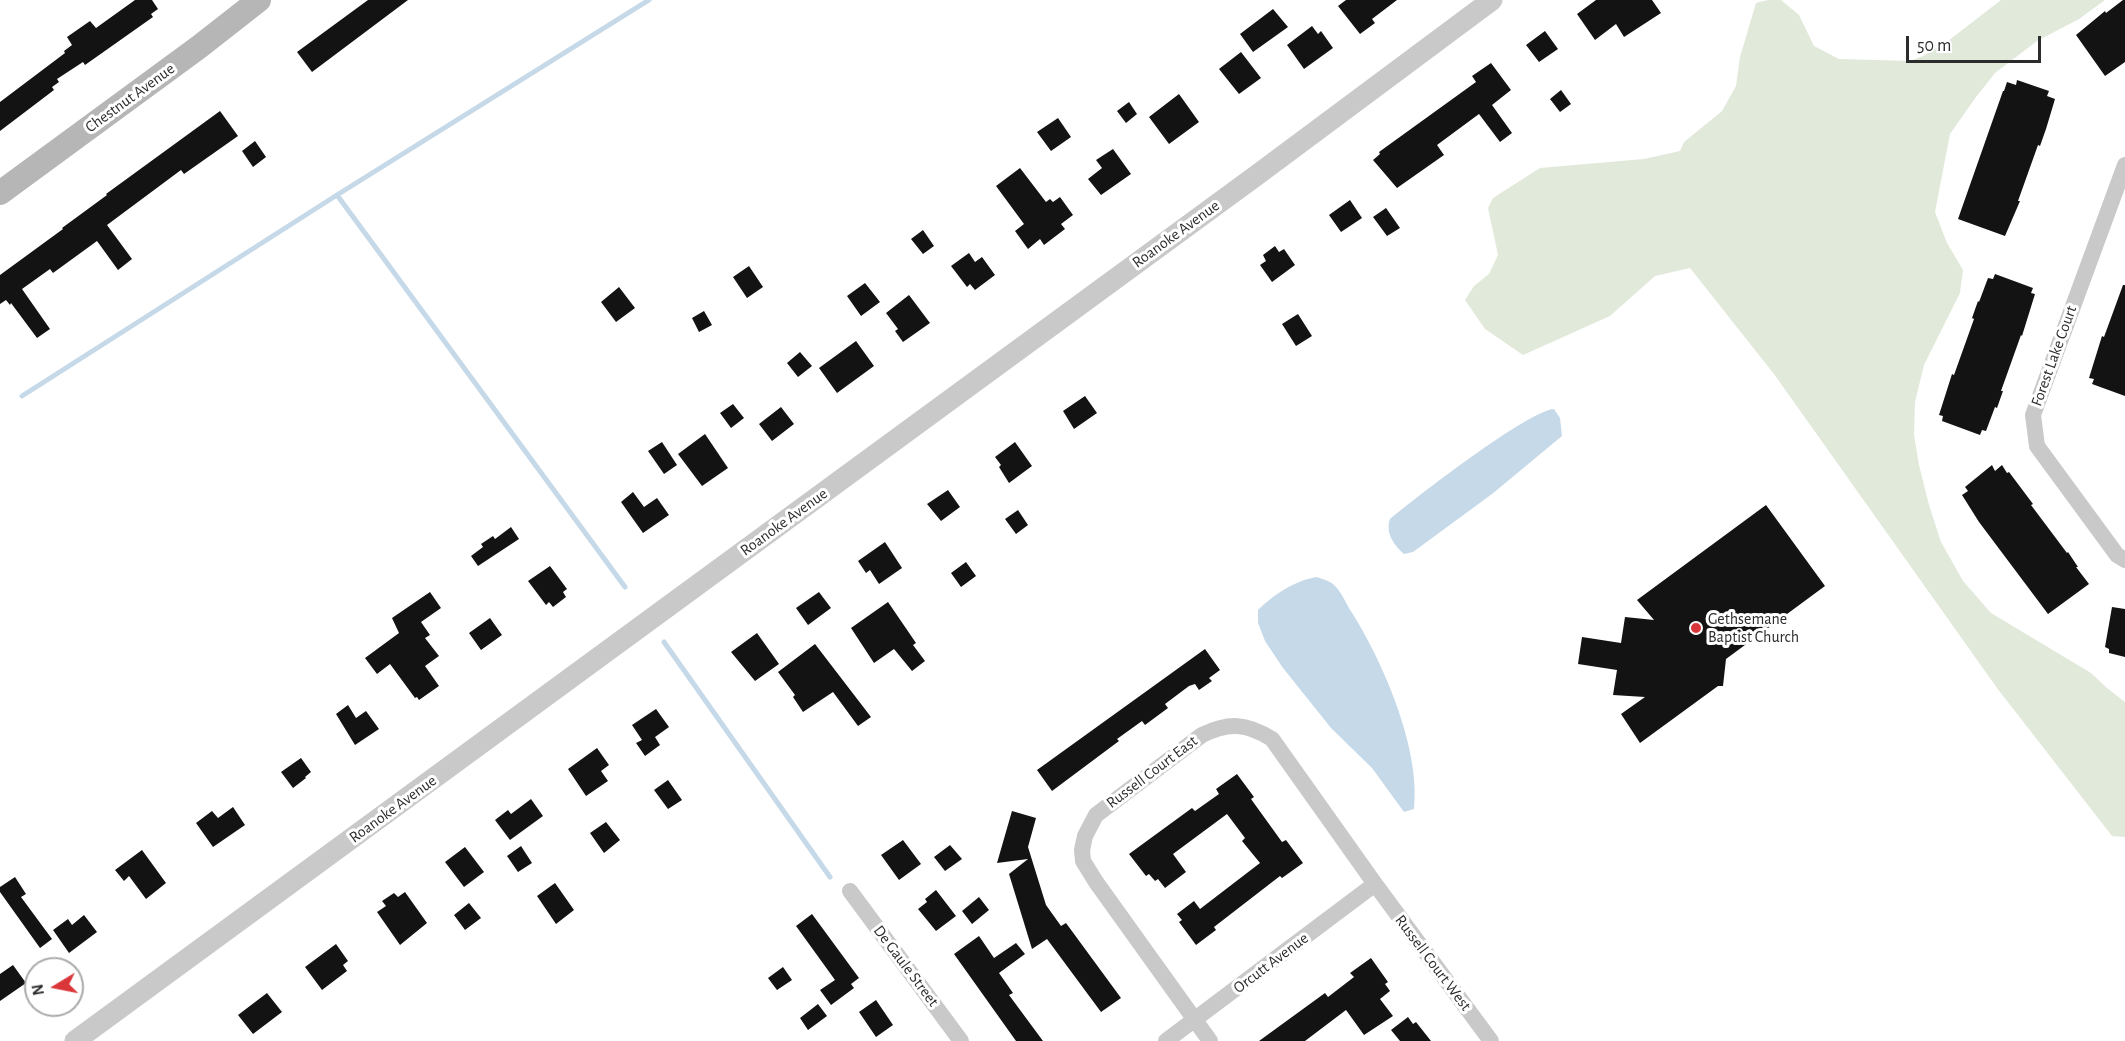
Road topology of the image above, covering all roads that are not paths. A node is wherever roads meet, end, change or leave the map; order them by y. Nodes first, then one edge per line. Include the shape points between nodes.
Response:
1 (259, 0) edge
2 (1492, 0) edge
3 (2125, 165) edge
4 (0, 193) edge
5 (2125, 560) edge
6 (1375, 884) junction
7 (850, 891) dead end
8 (1194, 1020) junction
9 (75, 1041) edge
10 (962, 1041) edge
11 (1166, 1041) edge
12 (1210, 1041) edge
13 (1491, 1041) edge

1 - 4 main road, Chestnut Avenue
2 - 9 street, Roanoke Avenue
3 - 5 street, Forest Lake Court via 2033,415 2037,446 2117,555
6 - 8 street, Orcutt Avenue
6 - 8 street, Russell Court East via 1272,740 1247,727 1216,728 1202,735 1113,801 1096,815 1084,836 1083,861
6 - 13 street, Russell Court West
7 - 10 street, De Gaule Street
8 - 11 street, Orcutt Avenue
8 - 12 street

